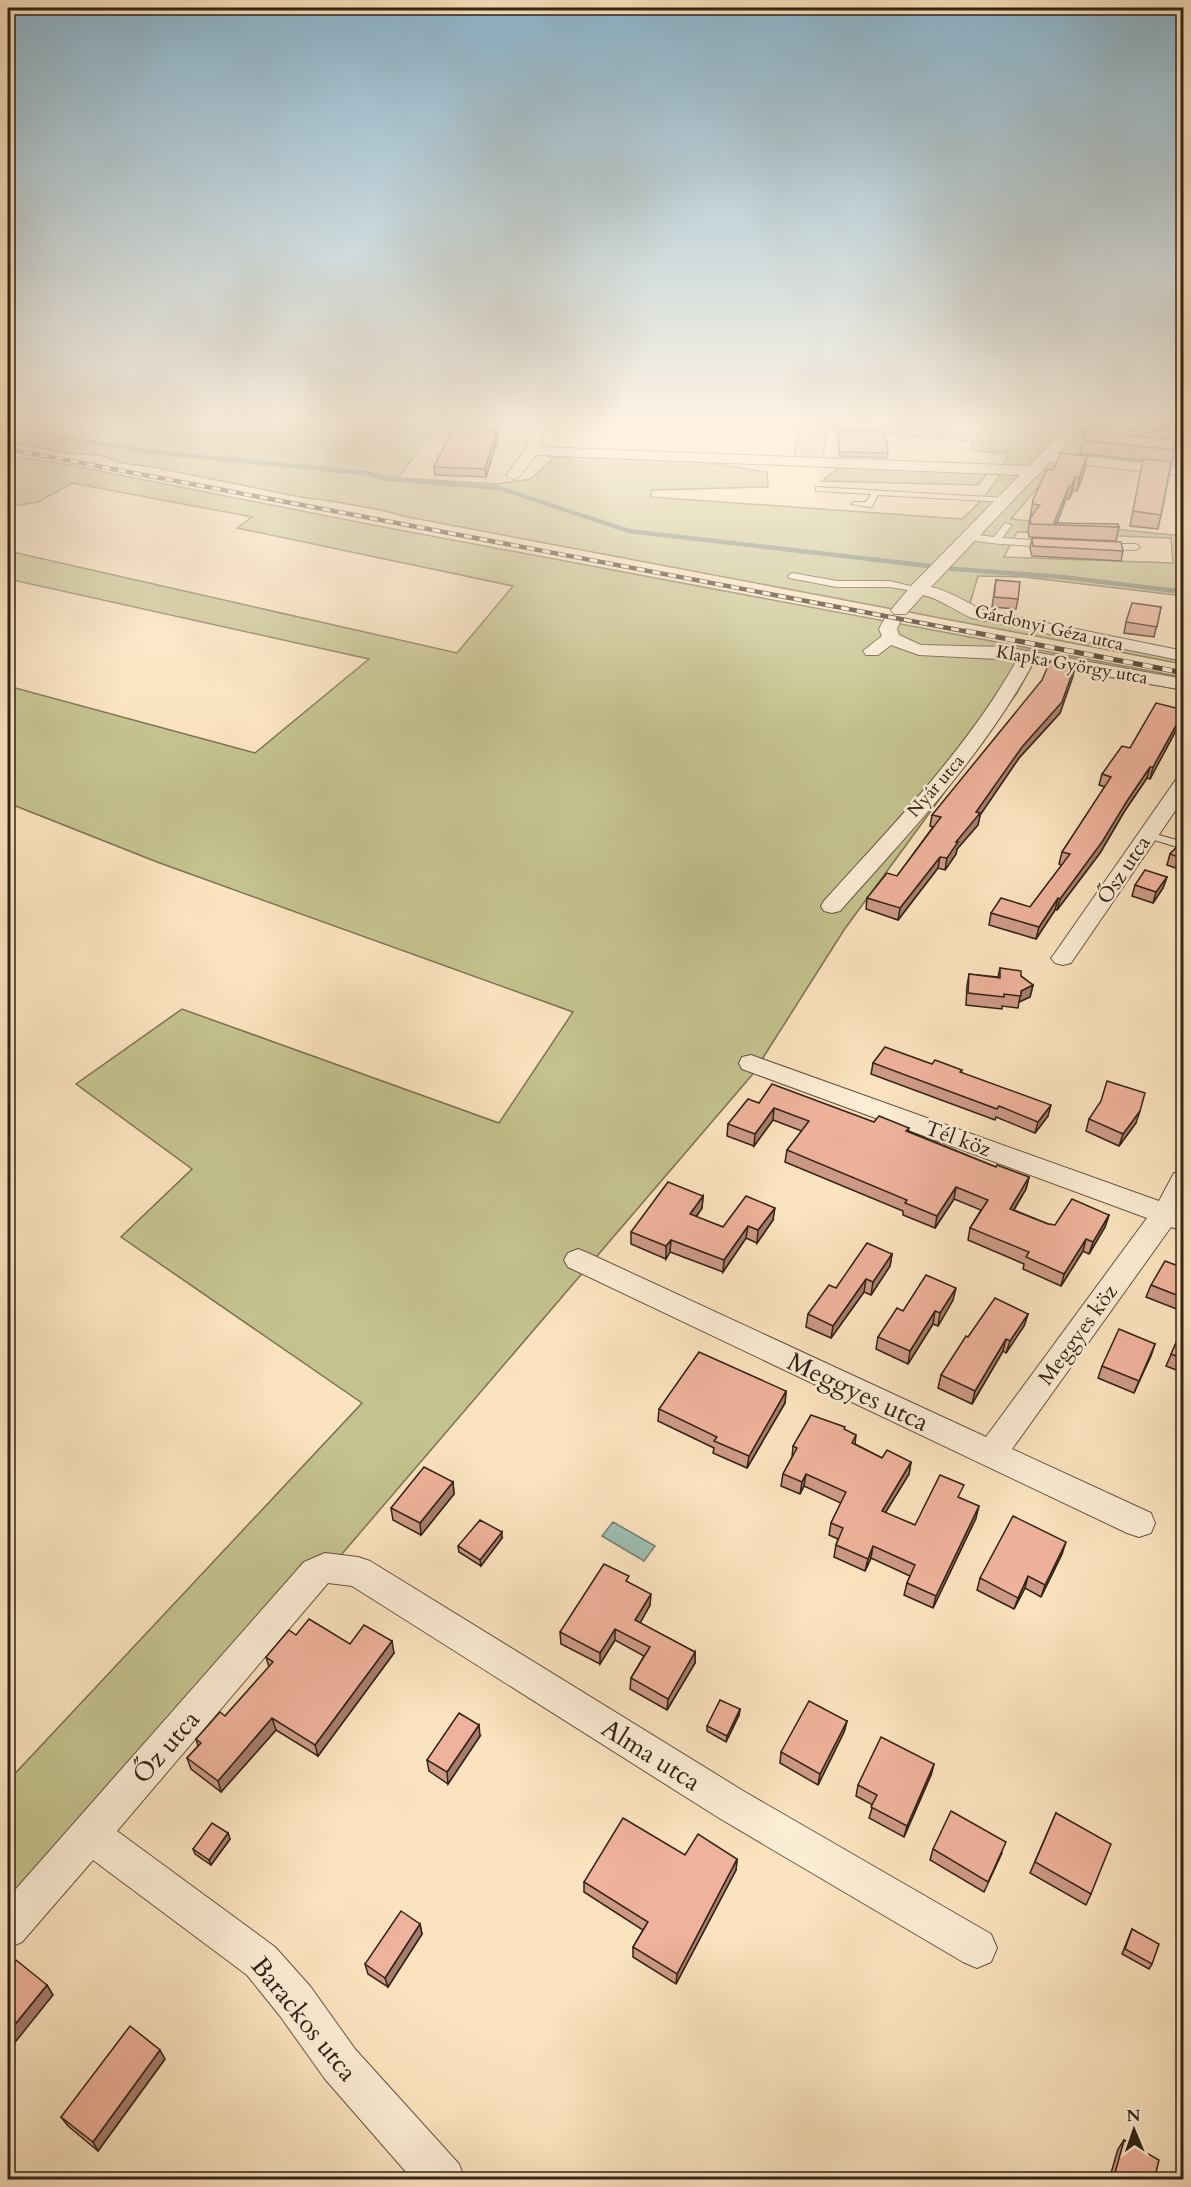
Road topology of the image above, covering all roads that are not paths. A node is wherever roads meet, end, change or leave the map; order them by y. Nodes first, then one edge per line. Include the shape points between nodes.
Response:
1 (982, 524) edge
2 (1008, 525) dead end
3 (969, 537) junction
4 (996, 540) junction
5 (1057, 544) edge
6 (1090, 545) edge
7 (1136, 547) dead end
8 (792, 576) dead end
9 (918, 589) junction
10 (894, 623) junction
11 (872, 651) dead end
12 (1028, 656) junction
13 (1184, 656) edge
14 (1184, 685) edge
15 (1184, 782) edge
16 (1148, 835) junction
17 (1184, 846) edge
18 (831, 906) dead end
19 (1064, 958) dead end
20 (752, 1063) dead end
21 (1184, 1180) edge
22 (1174, 1218) edge
23 (578, 1260) dead end
24 (991, 1454) junction
25 (1139, 1523) dead end
26 (325, 1568) joint
27 (90, 1834) junction
28 (8, 1928) edge
29 (977, 1948) dead end
30 (443, 2180) edge

1 - 3 street
2 - 4 lane
3 - 4 lane
3 - 9 street
4 - 5 lane
6 - 7 lane
8 - 9 lane via 837,584 890,584
9 - 10 street
9 - 13 street, Gárdonyi Géza utca via 941,594 978,614
10 - 11 street
10 - 12 street, Klapka György utca via 903,645 919,650
12 - 14 street, Klapka György utca
12 - 18 street, Nyár utca via 995,716
15 - 16 street, Ősz utca
16 - 17 lane
16 - 19 street, Ősz utca
20 - 22 street, Tél köz
21 - 22 street, Meggyes köz
22 - 24 street, Meggyes köz
23 - 24 street, Meggyes utca
24 - 25 street, Meggyes utca
26 - 27 street, Őz utca via 316,1573
26 - 29 street, Alma utca via 358,1572 732,1805
27 - 28 street, Őz utca
27 - 30 street, Barackos utca via 261,1961 340,2064

